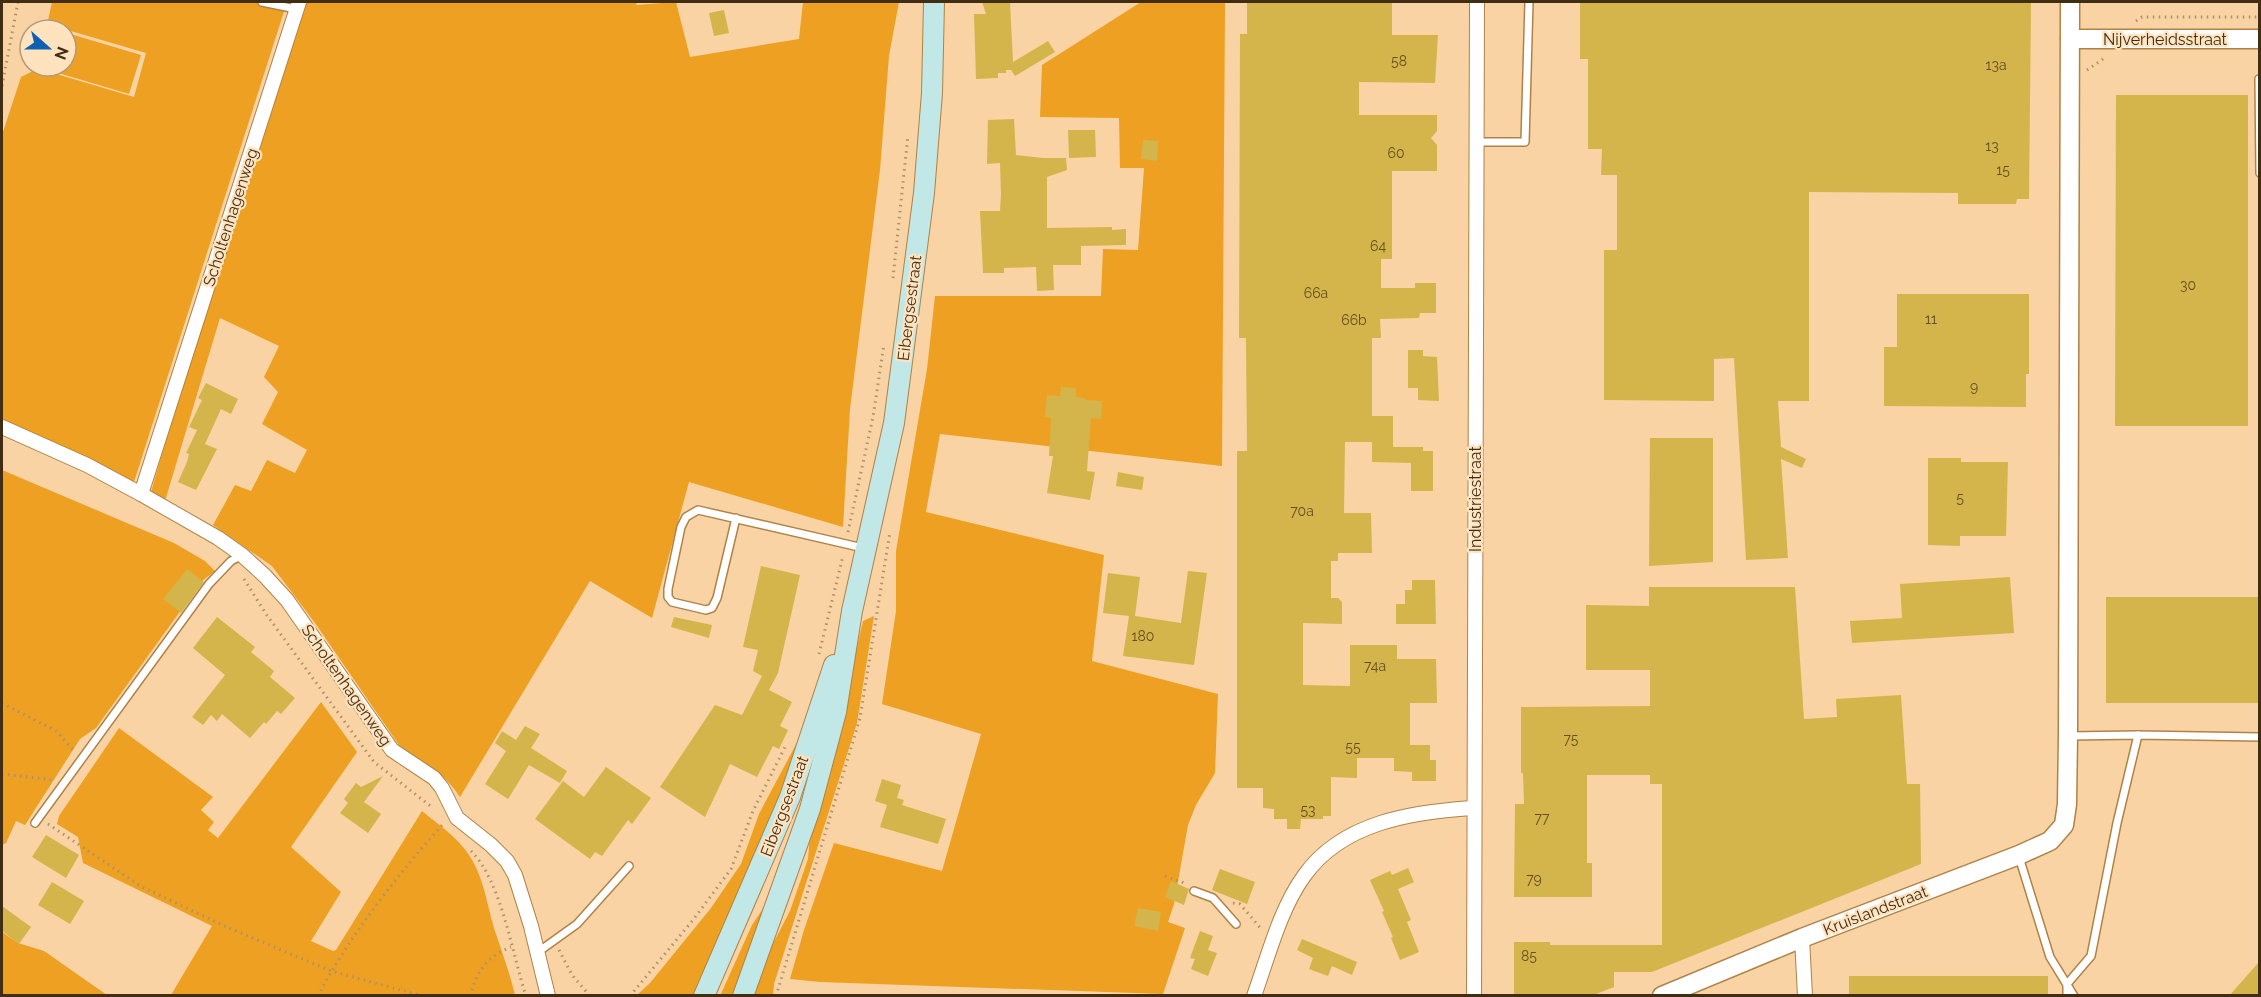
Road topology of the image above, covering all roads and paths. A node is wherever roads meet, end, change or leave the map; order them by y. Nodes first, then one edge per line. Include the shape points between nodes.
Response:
1 (18, 2) edge
2 (262, 2) edge
3 (934, 2) edge
4 (1477, 2) edge
5 (1529, 2) edge
6 (2070, 2) edge
7 (298, 5) edge
8 (2070, 39) junction
9 (2259, 39) edge
10 (2109, 56) dead end
11 (2259, 79) edge
12 (2, 86) edge
13 (2070, 97) junction
14 (909, 134) dead end
15 (1477, 142) junction
16 (2259, 173) edge
17 (892, 281) dead end
18 (885, 338) dead end
19 (2, 427) edge
20 (141, 494) junction
21 (736, 518) junction
22 (846, 544) junction
23 (866, 549) junction
24 (237, 558) junction
25 (852, 611) junction
26 (819, 654) dead end
27 (2, 703) edge
28 (2138, 735) junction
29 (2068, 736) junction
30 (2259, 737) edge
31 (788, 744) dead end
32 (82, 761) junction
33 (2, 774) edge
34 (68, 781) junction
35 (1473, 808) junction
36 (436, 810) dead end
37 (440, 816) dead end
38 (37, 820) joint
39 (445, 823) junction
40 (449, 828) dead end
41 (468, 847) dead end
42 (2019, 855) junction
43 (629, 866) dead end
44 (1166, 876) dead end
45 (1194, 891) joint
46 (1236, 924) dead end
47 (1802, 938) junction
48 (554, 941) junction
49 (512, 947) junction
50 (537, 952) junction
51 (331, 971) junction
52 (2067, 984) junction
53 (318, 996) edge
54 (423, 996) edge
55 (470, 996) edge
56 (526, 996) edge
57 (548, 996) edge
58 (590, 996) edge
59 (630, 996) edge
60 (704, 996) edge
61 (743, 996) edge
62 (1254, 996) edge
63 (1474, 996) edge
64 (1662, 996) edge
65 (1805, 996) edge
66 (2067, 996) edge
67 (2074, 996) edge

1 - 12 path
2 - 7 lane, Scholtenhagenweg
3 - 23 main road, Eibergsestraat via 932,93 911,299 894,423
4 - 15 street, Industriestraat
5 - 15 lane via 1525,142
6 - 8 street, Kruislandstraat
7 - 20 street, Scholtenhagenweg
8 - 9 street, Nijverheidsstraat
8 - 13 street, Kruislandstraat
10 - 13 path via 2088,69
11 - 16 lane
13 - 29 street, Kruislandstraat
14 - 17 path
15 - 35 street, Industriestraat
18 - 22 path
19 - 20 street, Scholtenhagenweg
20 - 24 street, Scholtenhagenweg via 218,538
21 - 21 lane via 698,510 686,517 668,589 672,602 712,608
21 - 22 lane
22 - 23 lane
22 - 26 path
23 - 25 main road, Eibergsestraat
24 - 32 lane via 209,584
24 - 36 path, Scholtenhagenweg via 266,614 374,762
24 - 50 street, Scholtenhagenweg via 265,576 287,600 392,750 434,778 457,818 507,861 515,875
25 - 60 main road, Eibergsestraat via 790,796
25 - 61 main road, Eibergsestraat via 836,712 810,808
27 - 32 path via 56,731
28 - 29 lane
28 - 30 lane
28 - 52 lane via 2091,956
29 - 42 street, Kruislandstraat via 2064,825 2050,841
31 - 59 path via 753,811 731,869
32 - 34 lane
33 - 34 path
34 - 38 lane
35 - 62 street via 1434,810 1378,824 1352,834 1326,852 1291,898
35 - 63 street, Industriestraat
37 - 39 path
38 - 51 path via 142,887
39 - 40 path
39 - 51 path
41 - 49 path via 488,875
42 - 47 street, Kruislandstraat
42 - 52 lane via 2050,957
43 - 48 lane via 577,924
44 - 45 path via 1192,886
45 - 46 lane via 1213,898
47 - 64 street, Kruislandstraat
47 - 65 street
48 - 50 lane
48 - 58 path via 572,975
49 - 55 path via 495,953 484,964
49 - 56 path
50 - 57 street, Scholtenhagenweg
51 - 53 path
51 - 54 path
52 - 66 lane
52 - 67 lane

